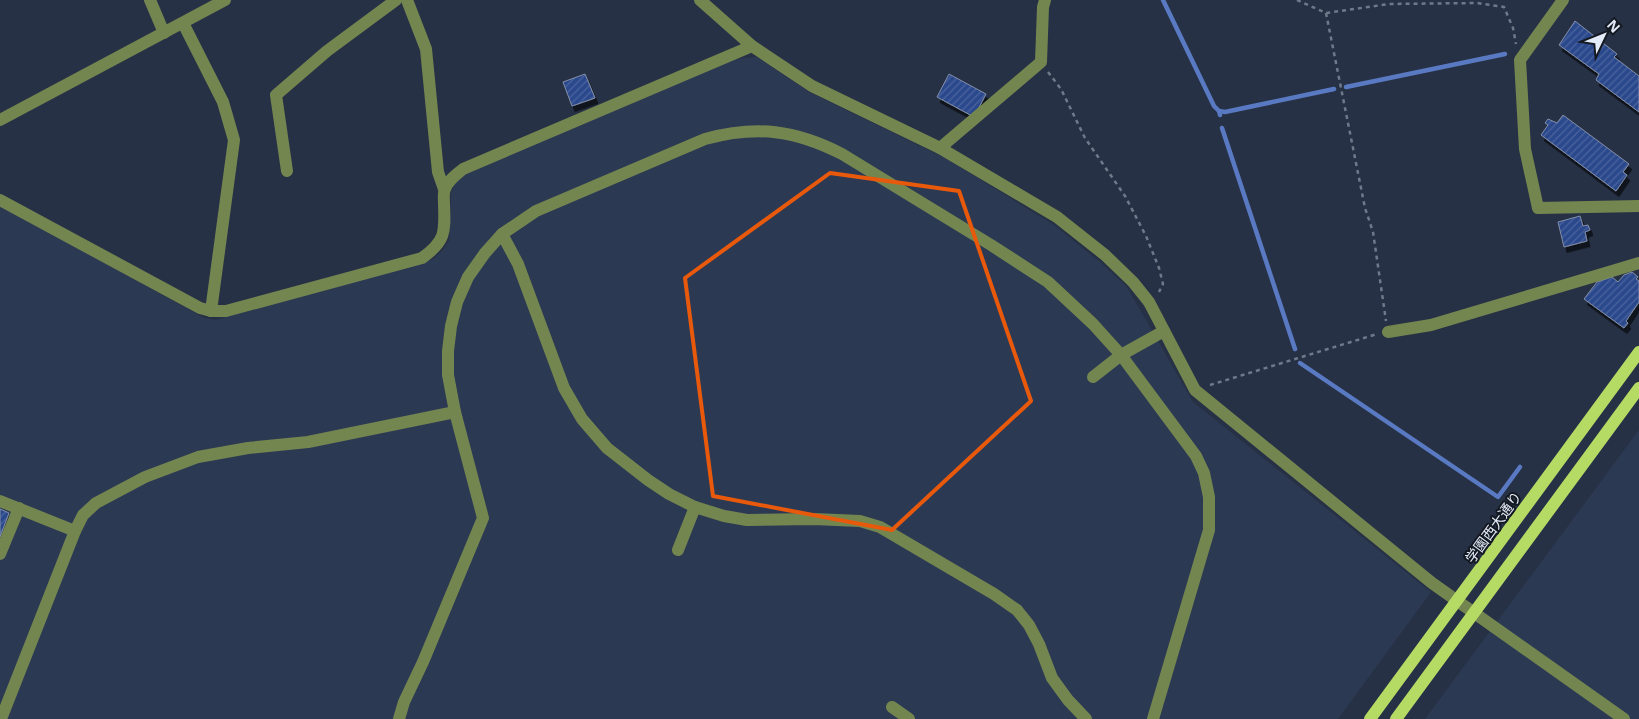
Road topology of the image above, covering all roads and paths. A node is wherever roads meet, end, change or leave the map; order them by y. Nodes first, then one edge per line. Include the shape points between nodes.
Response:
1 (150, 0) edge
2 (225, 0) edge
3 (396, 0) edge
4 (407, 0) edge
5 (700, 0) edge
6 (1297, 0) edge
7 (1563, 0) edge
8 (1041, 2) edge
9 (1326, 13) junction
10 (183, 23) junction
11 (164, 33) junction
12 (752, 46) junction
13 (1520, 60) junction
14 (1041, 62) junction
15 (0, 120) edge
16 (940, 148) junction
17 (287, 171) dead end
18 (444, 190) junction
19 (0, 200) edge
20 (1639, 206) edge
21 (502, 234) junction
22 (1639, 263) edge
23 (1149, 302) junction
24 (211, 311) junction
25 (1164, 331) junction
26 (1388, 332) junction
27 (1639, 352) edge
28 (1120, 355) junction
29 (1093, 378) dead end
30 (1639, 388) edge
31 (1195, 390) junction
32 (455, 412) junction
33 (0, 501) edge
34 (694, 507) junction
35 (19, 508) junction
36 (75, 531) junction
37 (678, 550) dead end
38 (0, 554) edge
39 (1458, 602) junction
40 (1474, 614) junction
41 (892, 708) dead end
42 (0, 719) edge
43 (399, 719) edge
44 (909, 719) edge
45 (1086, 719) edge
46 (1153, 719) edge
47 (1370, 719) edge
48 (1396, 719) edge
49 (1624, 719) edge

1 - 11 street
2 - 10 street
3 - 17 street via 276,95
4 - 18 street via 426,49 438,172
5 - 12 street
6 - 9 path
7 - 13 street
8 - 14 street
9 - 13 path via 1389,4 1477,3 1504,7 1513,28
9 - 26 path via 1365,208 1373,232
10 - 11 street
10 - 24 street via 223,102 234,140
11 - 15 street
12 - 16 street via 812,86
12 - 18 street via 463,169
13 - 20 street via 1525,149 1538,208
14 - 16 street
14 - 23 path via 1061,89 1085,138 1125,196 1146,236 1163,284
16 - 23 street via 1057,217 1105,255
18 - 24 street via 442,238 434,250 422,258 226,311
19 - 24 street
21 - 28 street via 536,211 705,139 728,133 775,131 822,144 842,154 1028,269 1065,297
21 - 32 street via 468,277 457,302 448,351 448,375
21 - 34 street via 518,264 564,388 582,419 608,448 648,480
22 - 26 street via 1431,325
23 - 25 street
25 - 28 street
25 - 31 street
26 - 31 path
27 - 39 main road, 学園西大通り
28 - 29 street
28 - 46 street via 1196,456 1209,497 1210,530
30 - 40 main road
31 - 39 street
32 - 36 street via 308,442 198,457 145,476 96,503 83,515
32 - 43 street via 484,518
33 - 35 street
34 - 37 street
34 - 45 street via 747,520 860,521 880,527 1017,610 1039,644 1052,678
35 - 36 street
35 - 38 street
36 - 42 street
39 - 40 street
39 - 47 main road, 学園西大通り
40 - 48 main road
40 - 49 street
41 - 44 street

